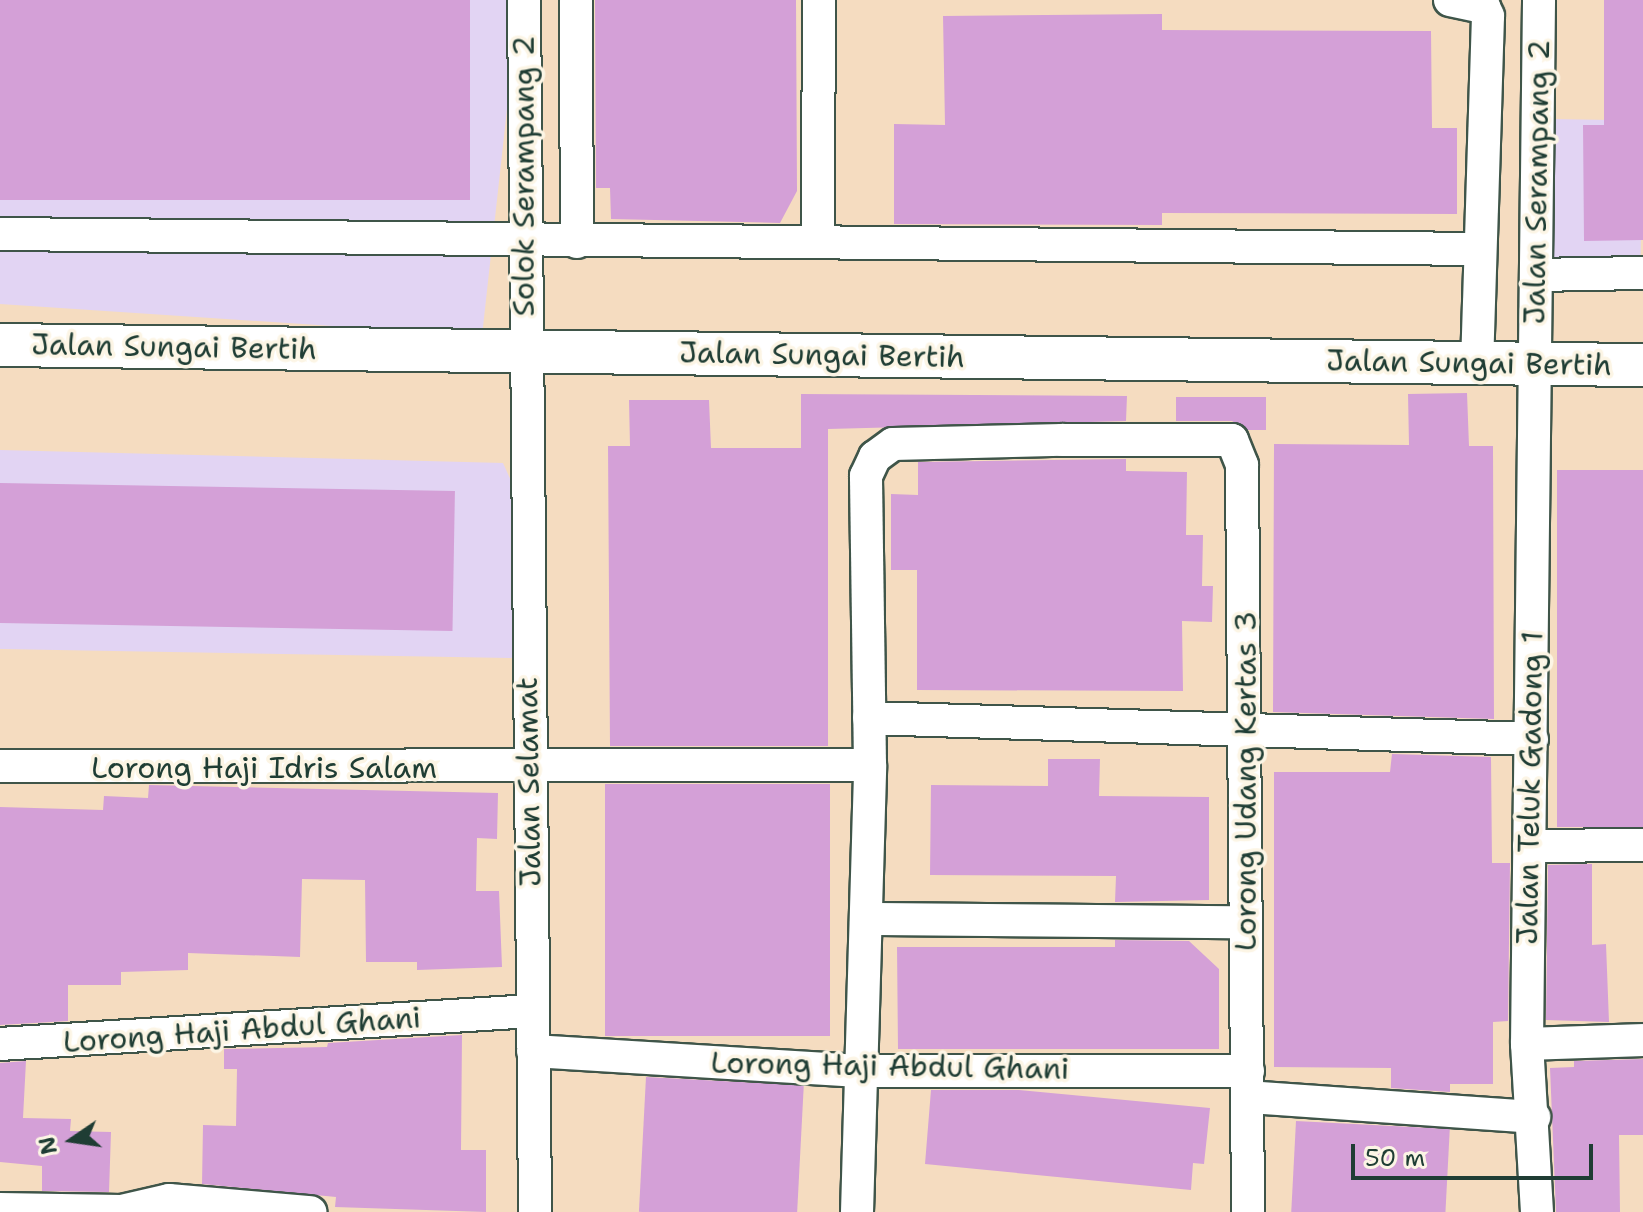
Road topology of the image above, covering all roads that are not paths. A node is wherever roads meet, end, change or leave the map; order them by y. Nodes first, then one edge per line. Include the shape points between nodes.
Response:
1 (524, 0) edge
2 (576, 0) edge
3 (819, 0) edge
4 (1450, 0) edge
5 (1539, 0) edge
6 (0, 234) edge
7 (818, 241) junction
8 (523, 242) junction
9 (577, 242) junction
10 (1480, 249) junction
11 (1643, 273) edge
12 (1536, 275) junction
13 (0, 345) edge
14 (523, 351) junction
15 (1477, 363) junction
16 (1535, 364) junction
17 (1643, 365) edge
18 (869, 718) junction
19 (1245, 727) junction
20 (1532, 739) junction
21 (870, 765) junction
22 (0, 766) edge
23 (529, 770) junction
24 (1643, 845) edge
25 (1529, 846) junction
26 (866, 919) junction
27 (1245, 922) junction
28 (532, 1011) junction
29 (1643, 1040) edge
30 (0, 1044) edge
31 (1527, 1044) junction
32 (533, 1051) junction
33 (863, 1071) junction
34 (1248, 1084) junction
35 (1534, 1117) junction
36 (0, 1209) edge
37 (310, 1212) edge
38 (535, 1212) edge
39 (857, 1212) edge
40 (1248, 1212) edge
41 (1537, 1212) edge

1 - 8 street, Solok Serampang 2
2 - 9 street
3 - 7 street
4 - 10 street via 1484,7 1488,16
5 - 12 street, Jalan Serampang 2
6 - 8 street
7 - 9 street
7 - 10 street
8 - 9 street
8 - 14 street, Solok Serampang 2
10 - 15 street
11 - 12 street
12 - 16 street, Jalan Serampang 2
13 - 14 main road, Jalan Sungai Bertih
14 - 15 main road, Jalan Sungai Bertih
14 - 23 street, Jalan Selamat
15 - 16 main road, Jalan Sungai Bertih
16 - 17 main road, Jalan Sungai Bertih
16 - 20 street, Jalan Teluk Gadong 1
18 - 19 street
18 - 19 street, Lorong Udang Kertas 3 via 866,476 875,457 893,444 1232,440 1242,465
18 - 21 street
19 - 20 street
19 - 27 street, Lorong Udang Kertas 3
20 - 25 street, Jalan Teluk Gadong 1
21 - 23 street, Lorong Haji Idris Salam
21 - 26 street
22 - 23 street, Lorong Haji Idris Salam
23 - 28 street, Jalan Selamat
24 - 25 street
25 - 31 street, Jalan Teluk Gadong 1
26 - 27 street
26 - 33 street
27 - 34 street, Lorong Udang Kertas 3
28 - 30 street, Lorong Haji Abdul Ghani
28 - 32 street, Jalan Selamat
29 - 31 street
31 - 35 street, Jalan Teluk Gadong 1
32 - 33 street, Lorong Haji Abdul Ghani
32 - 38 street, Jalan Selamat
33 - 34 street, Lorong Haji Abdul Ghani
33 - 39 street
34 - 35 street, Lorong Haji Abdul Ghani
34 - 40 street, Lorong Udang Kertas 3
35 - 41 street, Jalan Teluk Gadong 1
36 - 37 street via 121,1211 169,1200

